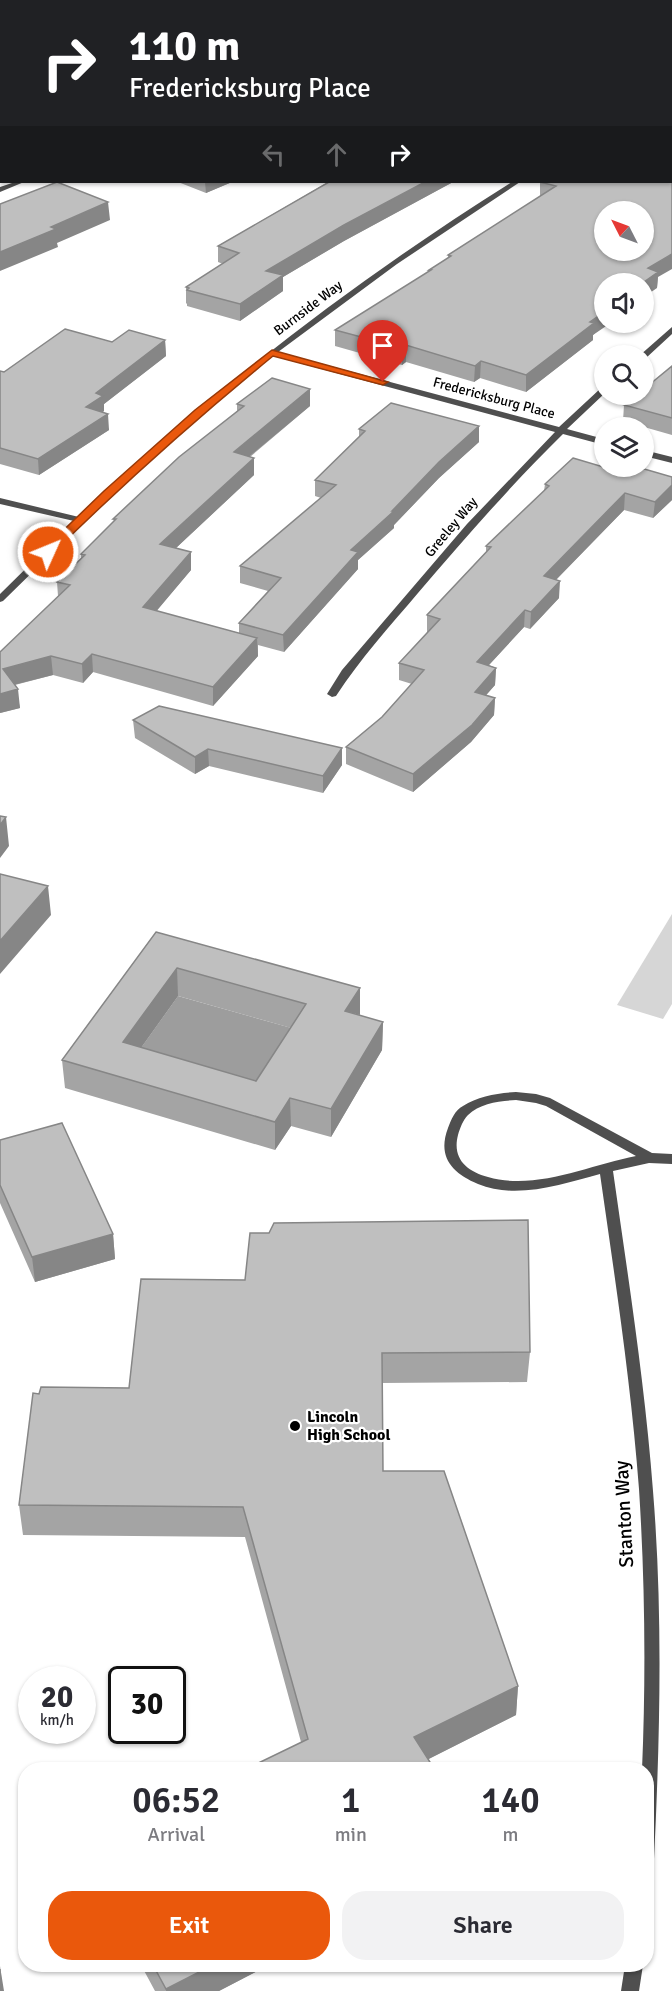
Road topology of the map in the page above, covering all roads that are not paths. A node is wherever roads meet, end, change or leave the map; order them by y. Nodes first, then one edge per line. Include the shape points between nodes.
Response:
1 (18, 183) edge
2 (514, 183) edge
3 (0, 190) edge
4 (672, 330) edge
5 (654, 346) edge
6 (272, 353) junction
7 (594, 399) edge
8 (561, 430) junction
9 (594, 439) edge
10 (654, 456) edge
11 (672, 460) edge
12 (0, 501) edge
13 (80, 520) junction
14 (0, 599) edge
15 (332, 694) dead end
16 (650, 1158) junction
17 (672, 1159) edge
18 (606, 1169) junction
19 (649, 1762) edge
20 (633, 1972) edge
21 (630, 1991) edge

1 - 3 street
2 - 6 street, Burnside Way via 415,248
4 - 5 street
6 - 8 street, Fredericksburg Place
6 - 13 street, Burnside Way via 199,412
7 - 8 street, Greeley Way
8 - 9 street, Fredericksburg Place
8 - 15 street, Greeley Way via 485,507 346,672
10 - 11 street
12 - 13 street
13 - 14 street, Burnside Way
16 - 17 street
16 - 18 street
16 - 18 street via 545,1101 521,1097 495,1098 462,1112 450,1147 453,1163 469,1175 510,1187
18 - 19 street, Stanton Way via 646,1490 652,1642
20 - 21 street

